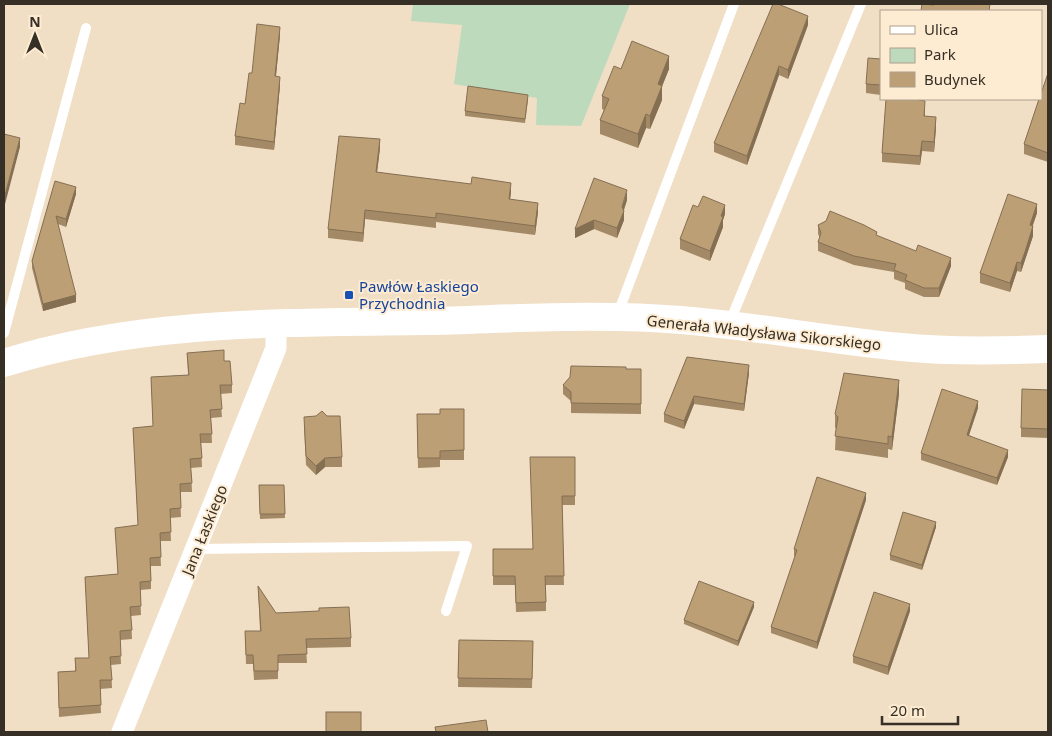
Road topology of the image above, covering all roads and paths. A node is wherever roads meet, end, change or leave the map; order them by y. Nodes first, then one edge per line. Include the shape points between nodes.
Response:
1 (734, 4) edge
2 (861, 4) edge
3 (86, 28) dead end
4 (616, 317) junction
5 (276, 325) junction
6 (728, 325) junction
7 (4, 333) edge
8 (1048, 350) edge
9 (4, 363) edge
10 (196, 550) junction
11 (446, 611) dead end
12 (122, 732) edge

1 - 4 lane
2 - 6 lane
3 - 7 lane
4 - 5 street, Generała Władysława Sikorskiego
4 - 6 street, Generała Władysława Sikorskiego
5 - 9 street, Generała Władysława Sikorskiego via 123,335 72,343
5 - 10 street, Jana Łaskiego via 276,348
6 - 8 street, Generała Władysława Sikorskiego via 903,348 999,352
10 - 11 lane via 467,546
10 - 12 street, Jana Łaskiego

